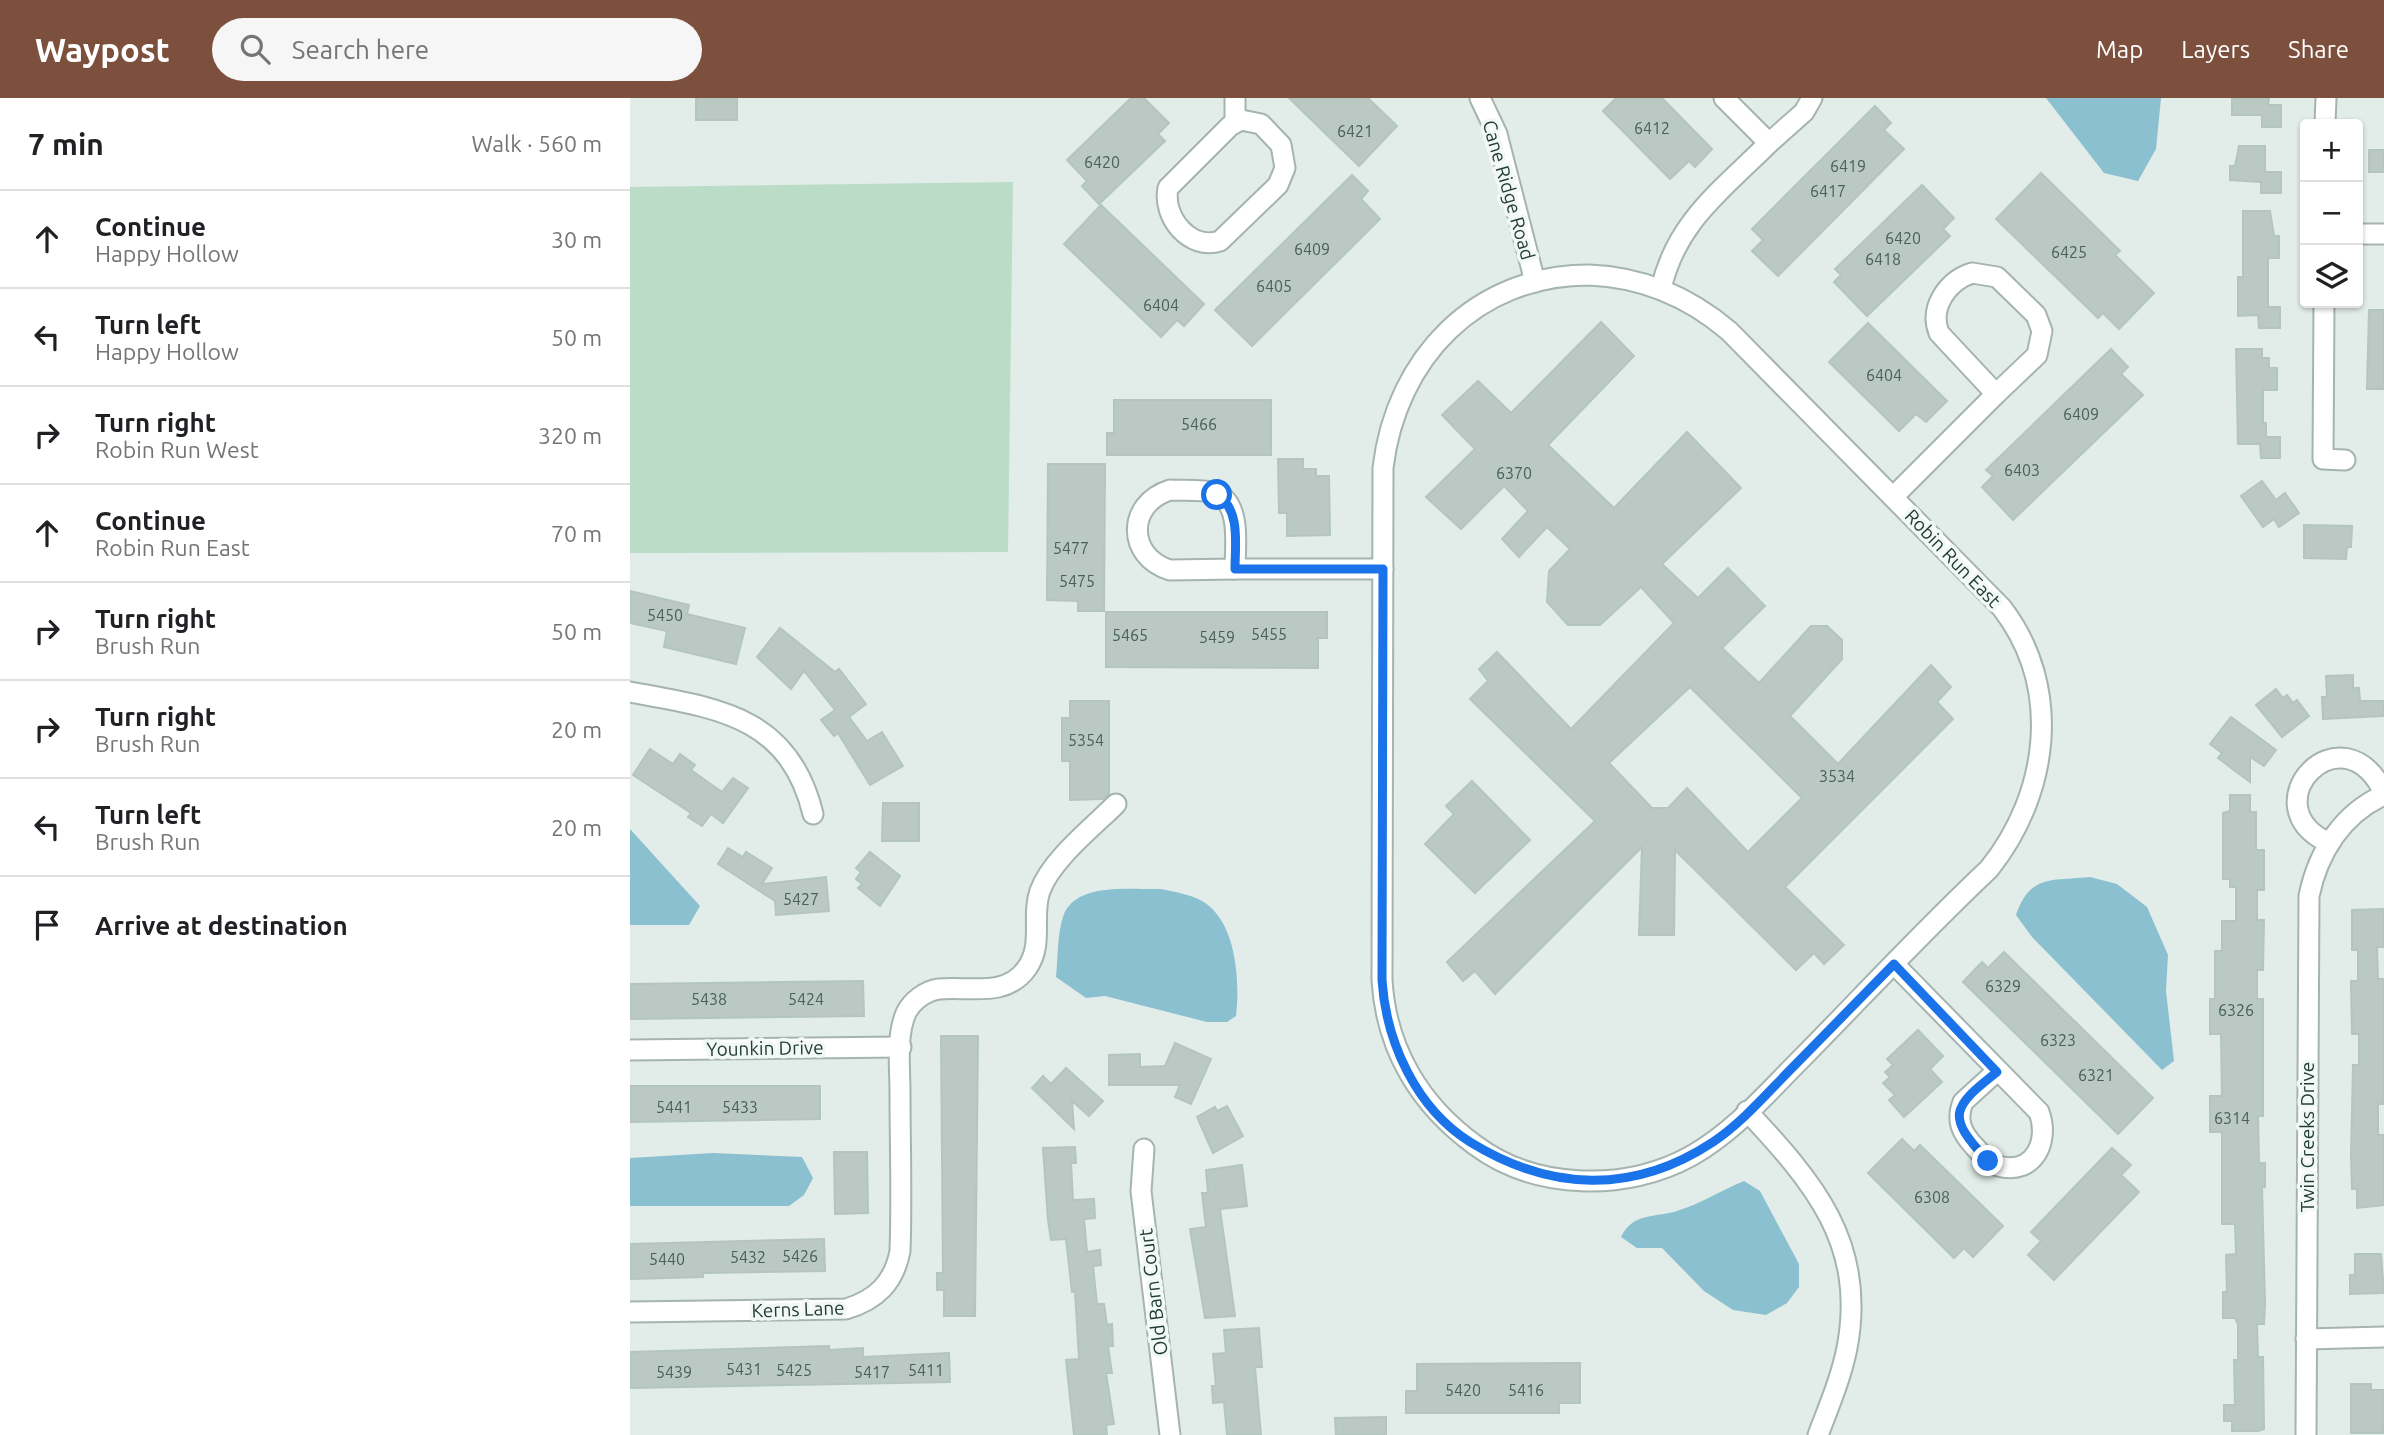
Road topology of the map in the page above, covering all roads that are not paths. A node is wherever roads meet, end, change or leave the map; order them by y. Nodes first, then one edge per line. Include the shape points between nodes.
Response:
1 (1236, 98) edge
2 (1480, 98) edge
3 (1724, 98) edge
4 (1812, 98) edge
5 (2326, 98) edge
6 (2325, 119) edge
7 (1236, 121) junction
8 (1769, 143) junction
9 (2363, 234) edge
10 (2384, 234) edge
11 (1535, 282) junction
12 (1661, 289) junction
13 (2324, 308) edge
14 (1996, 394) junction
15 (2345, 460) dead end
16 (1893, 497) junction
17 (1235, 569) junction
18 (1383, 569) junction
19 (630, 692) edge
20 (2384, 794) edge
21 (1116, 804) dead end
22 (813, 814) dead end
23 (2329, 843) junction
24 (1894, 964) junction
25 (901, 1046) junction
26 (630, 1049) edge
27 (1997, 1072) junction
28 (1747, 1111) junction
29 (1144, 1149) dead end
30 (630, 1312) edge
31 (2384, 1337) edge
32 (2306, 1339) junction
33 (1170, 1435) edge
34 (1818, 1435) edge
35 (2306, 1435) edge

1 - 7 street
2 - 11 street, Cane Ridge Road via 1497,134
3 - 8 street
4 - 8 street via 1804,112
5 - 6 street
7 - 7 street via 1168,188 1168,213 1187,235 1203,243 1224,238 1278,185 1284,172 1283,149 1264,127 1250,120
8 - 12 street via 1682,232
9 - 10 street
11 - 12 street, Robin Run East via 1598,276
11 - 18 street, Robin Run East via 1494,298 1457,323 1432,347 1403,392 1385,451
12 - 16 street, Robin Run East via 1701,309 1729,331
13 - 15 street via 2323,458
14 - 14 street via 2037,355 2042,331 2036,315 1997,277 1972,273 1942,296 1936,326
14 - 16 street
16 - 24 street, Robin Run East via 2007,614 2033,669 2042,722 2038,774 2015,833 1989,869
17 - 17 street via 1170,570 1153,564 1139,542 1139,516 1145,503 1170,491 1214,492 1221,497 1233,514
17 - 18 street
18 - 28 street, Robin Run East via 1382,989 1394,1041 1417,1088 1439,1116 1480,1149 1520,1168 1572,1180 1607,1181 1667,1167 1714,1141
19 - 22 street via 716,708 749,722 777,743 794,765
20 - 23 street, Twin Creeks Drive via 2354,814
20 - 23 street via 2369,768 2349,758 2325,761 2307,774 2299,786 2298,811 2310,832
21 - 25 street, Kerns Lane via 1045,881 1037,902 1035,950 1023,973 996,988 938,989 920,996 905,1015
23 - 32 street, Twin Creeks Drive via 2313,877 2308,906
24 - 27 street
24 - 28 street, Robin Run East
25 - 26 street, Younkin Drive
25 - 30 street, Kerns Lane via 898,1261 887,1284 869,1301 846,1310
27 - 27 street via 2039,1112 2045,1127 2040,1150 2023,1165 1999,1167 1988,1161 1964,1135 1959,1119 1963,1101
28 - 34 street via 1796,1163 1817,1193 1834,1224 1845,1259 1850,1295 1848,1341
29 - 33 street, Old Barn Court via 1141,1191
31 - 32 street
32 - 35 street, Twin Creeks Drive

